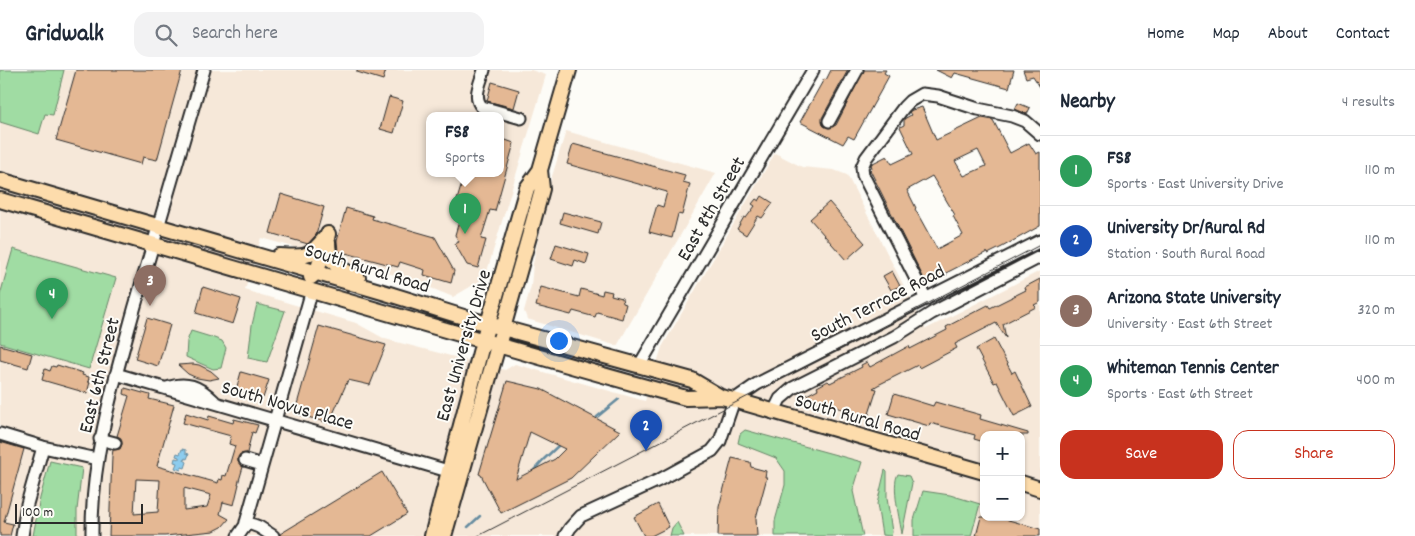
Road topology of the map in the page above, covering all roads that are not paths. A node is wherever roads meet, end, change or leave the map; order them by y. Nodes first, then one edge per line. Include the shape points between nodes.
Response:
1 (204, 70) edge
2 (484, 70) edge
3 (569, 70) edge
4 (813, 70) edge
5 (857, 70) edge
6 (500, 112) edge
7 (504, 113) edge
8 (521, 118) dead end
9 (829, 121) dead end
10 (1040, 134) edge
11 (540, 170) junction
12 (0, 180) edge
13 (0, 200) edge
14 (159, 226) junction
15 (328, 234) junction
16 (1040, 241) edge
17 (153, 244) junction
18 (260, 256) junction
19 (1040, 257) edge
20 (238, 269) junction
21 (317, 272) junction
22 (312, 290) junction
23 (386, 293) junction
24 (926, 299) junction
25 (488, 324) junction
26 (504, 329) junction
27 (483, 341) junction
28 (499, 345) junction
29 (639, 366) junction
30 (116, 374) junction
31 (692, 380) junction
32 (686, 398) junction
33 (727, 399) junction
34 (773, 413) junction
35 (275, 419) junction
36 (0, 434) edge
37 (100, 438) junction
38 (115, 443) dead end
39 (43, 447) junction
40 (97, 459) junction
41 (245, 460) dead end
42 (262, 465) junction
43 (448, 471) junction
44 (980, 471) edge
45 (1025, 484) edge
46 (1040, 488) edge
47 (246, 522) junction
48 (22, 536) edge
49 (92, 536) edge
50 (238, 536) edge
51 (273, 536) edge
52 (432, 536) edge
53 (444, 536) edge
54 (565, 536) edge

1 - 14 street, East 6th Street
2 - 6 street via 476,97 478,103
3 - 11 main road, East University Drive
4 - 29 street, East 8th Street
5 - 9 street
7 - 8 street
10 - 24 street via 1012,116 922,94 904,107 869,154 862,167 863,175
11 - 25 main road, East University Drive via 527,188
11 - 26 main road, East University Drive via 542,189
12 - 14 main road, South Rural Road
13 - 17 main road, South Rural Road
14 - 17 street, East 6th Street
14 - 18 main road, South Rural Road
15 - 18 main road via 306,256
15 - 21 main road
15 - 23 main road via 334,264
16 - 24 street, South Terrace Road
17 - 20 main road, South Rural Road
17 - 30 street, East 6th Street
18 - 21 main road, South Rural Road
19 - 34 street, South Terrace Road via 793,388 780,399
20 - 21 main road via 258,265 305,278 313,277
20 - 22 main road, South Rural Road
21 - 23 main road, South Rural Road
22 - 27 main road, South Rural Road
22 - 35 street
23 - 25 main road, South Rural Road
24 - 33 street, South Terrace Road
25 - 26 main road, South Rural Road
25 - 27 main road, East University Drive
26 - 28 main road, East University Drive
26 - 29 main road, South Rural Road
27 - 28 main road, South Rural Road
27 - 43 main road, East University Drive
28 - 32 main road, South Rural Road
28 - 53 main road, East University Drive
29 - 31 main road, South Rural Road
30 - 35 street, South Novus Place
30 - 37 street, East 6th Street
31 - 32 street
31 - 33 main road, South Rural Road
32 - 33 main road, South Rural Road
33 - 34 main road, South Rural Road
33 - 54 street via 720,441 712,451 581,516
34 - 44 main road, South Rural Road
35 - 42 street
35 - 43 street, South Novus Place
36 - 39 street
37 - 38 street
37 - 40 street, East 6th Street
39 - 40 street
39 - 48 street
40 - 49 street, East 6th Street
41 - 42 street
42 - 47 street
43 - 52 main road, East University Drive
45 - 46 main road
47 - 50 street
47 - 51 street

